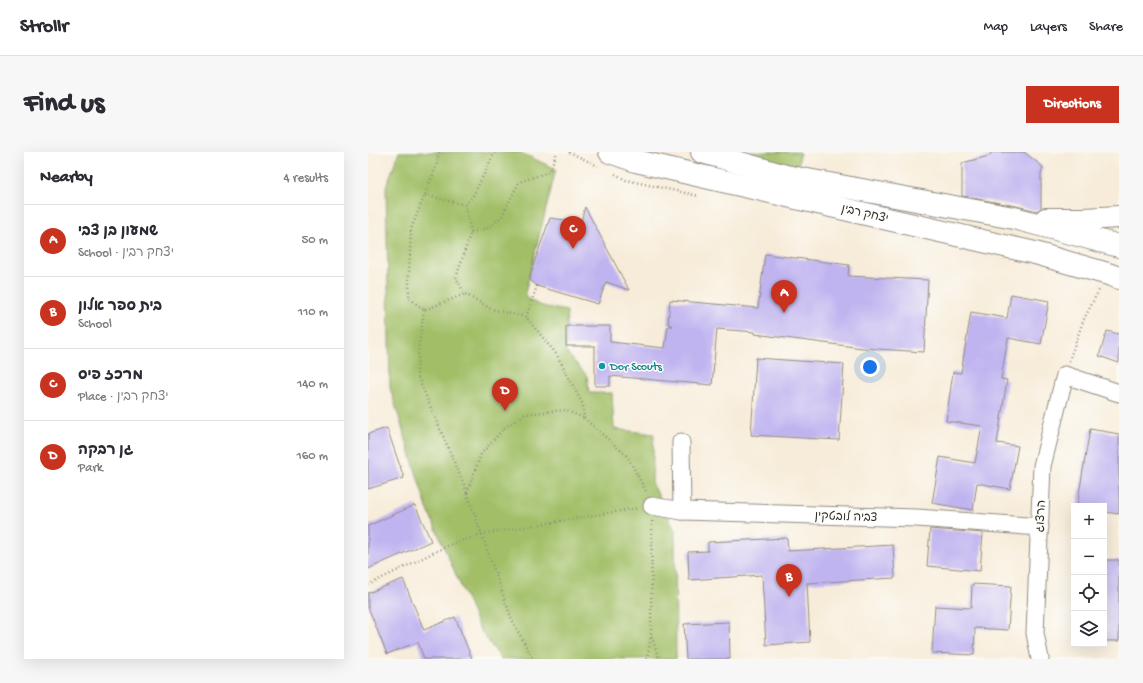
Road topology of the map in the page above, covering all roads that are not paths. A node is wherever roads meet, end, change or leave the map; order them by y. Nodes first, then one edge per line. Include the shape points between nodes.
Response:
1 (610, 152) edge
2 (702, 152) edge
3 (1119, 217) edge
4 (1014, 218) junction
5 (1119, 246) edge
6 (1113, 276) edge
7 (1119, 392) edge
8 (681, 442) dead end
9 (652, 506) road end
10 (682, 511) junction
11 (1040, 527) junction
12 (1040, 659) edge

1 - 6 main road, יצחק רבין via 636,161 1035,252
2 - 4 main road, יצחק רבין via 786,176
3 - 4 main road
4 - 5 main road, יצחק רבין
7 - 11 street, הרצוג via 1065,375 1042,466
8 - 10 street
9 - 10 street, צביה לובטקין
10 - 11 street, צביה לובטקין via 917,518
11 - 12 street, הרצוג via 1035,633

